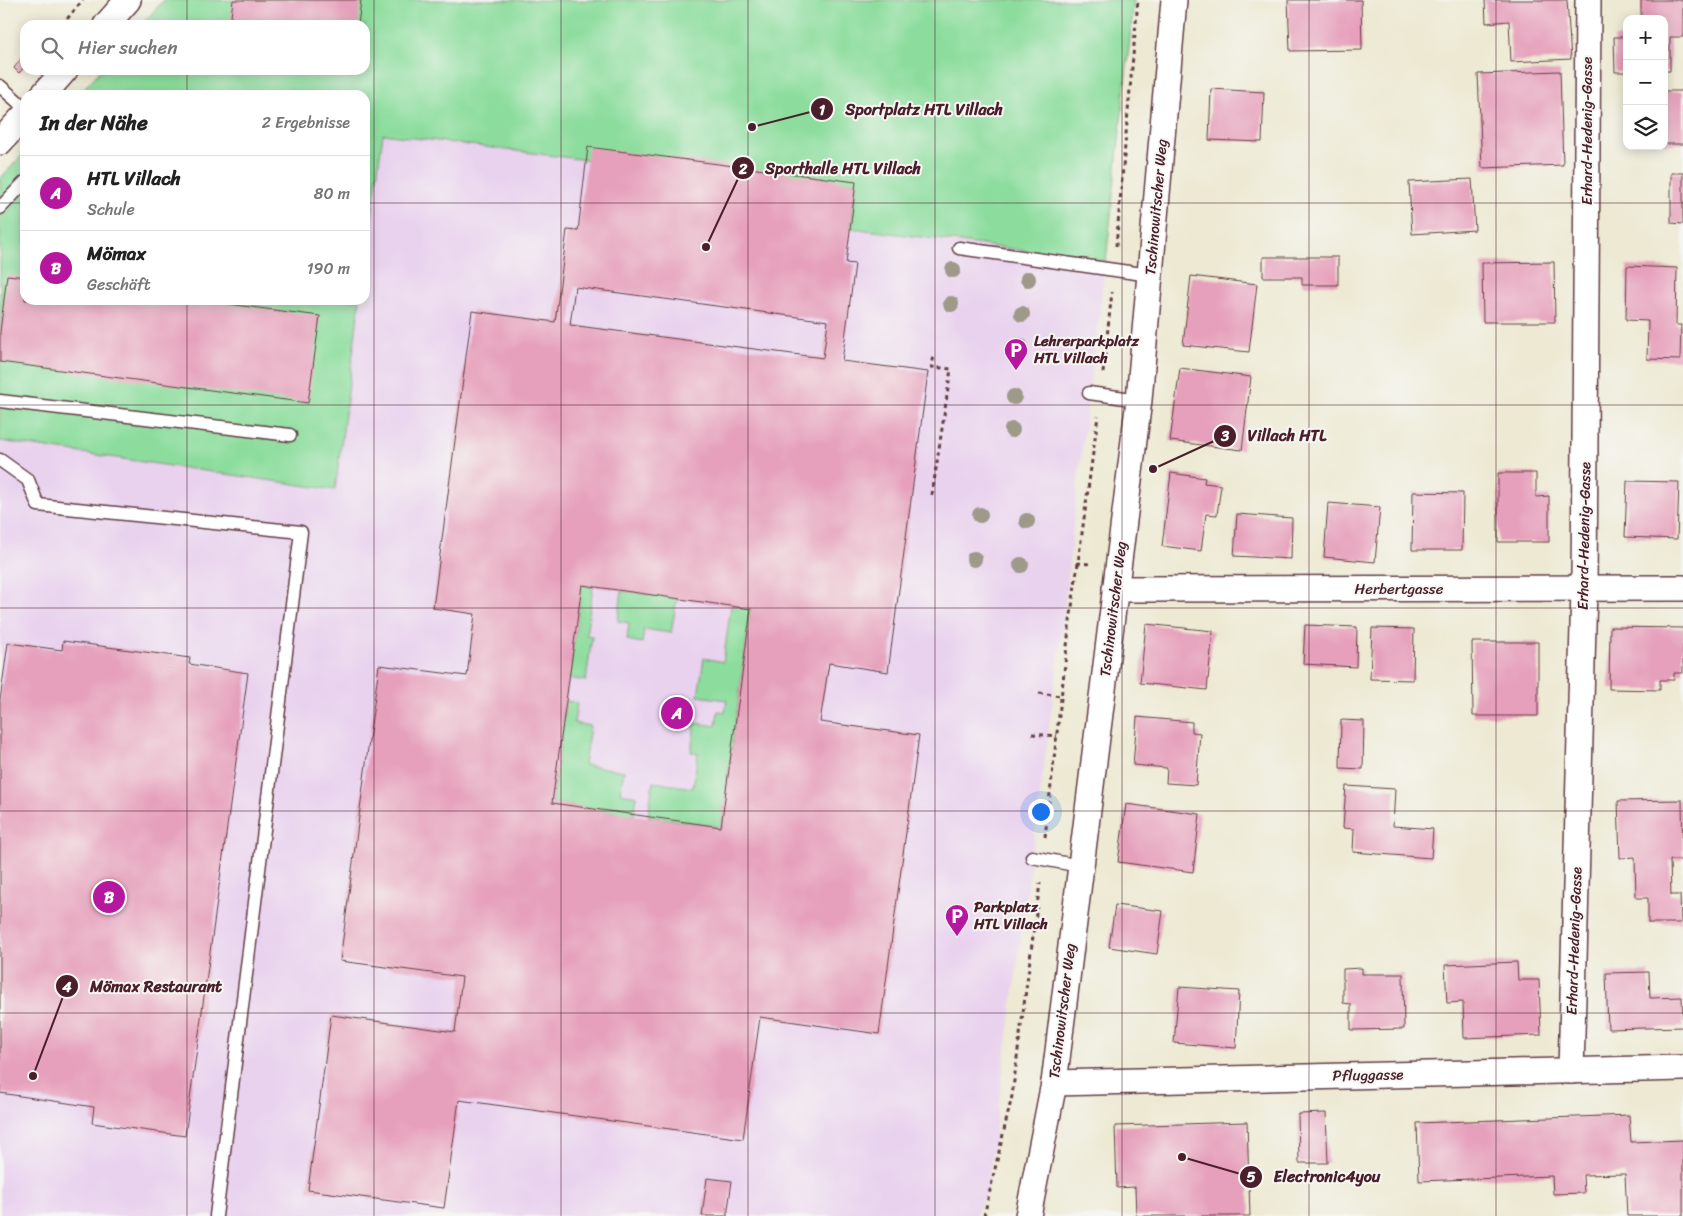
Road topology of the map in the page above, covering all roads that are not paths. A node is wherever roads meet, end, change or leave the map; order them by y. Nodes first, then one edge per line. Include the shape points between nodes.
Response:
1 (128, 0) edge
2 (1174, 0) edge
3 (1588, 0) edge
4 (110, 20) edge
5 (61, 75) edge
6 (0, 86) edge
7 (47, 90) edge
8 (20, 104) edge
9 (20, 120) edge
10 (0, 142) edge
11 (20, 187) edge
12 (0, 208) edge
13 (958, 248) dead end
14 (1150, 275) junction
15 (1095, 394) road end
16 (1139, 400) junction
17 (0, 401) edge
18 (290, 435) dead end
19 (0, 460) edge
20 (1683, 588) edge
21 (1115, 589) junction
22 (1584, 589) junction
23 (1037, 858) road end
24 (1080, 866) junction
25 (1683, 1068) edge
26 (1571, 1071) junction
27 (1054, 1083) junction
28 (216, 1216) edge
29 (1028, 1216) edge

1 - 4 street
2 - 14 street, Tschinowitscher Weg
3 - 22 street, Erhard-Hedenig-Gasse
5 - 7 street
6 - 8 lane
9 - 10 street
11 - 12 lane
13 - 14 lane
14 - 16 street, Tschinowitscher Weg
15 - 16 lane
16 - 21 street, Tschinowitscher Weg
17 - 18 lane
19 - 28 lane via 28,480 38,505 301,532
20 - 22 street, Herbertgasse
21 - 22 street, Herbertgasse
21 - 24 street, Tschinowitscher Weg
22 - 26 street, Erhard-Hedenig-Gasse
23 - 24 lane
24 - 27 street, Tschinowitscher Weg
25 - 26 street, Pfluggasse
26 - 27 street, Pfluggasse
27 - 29 street, Tschinowitscher Weg

